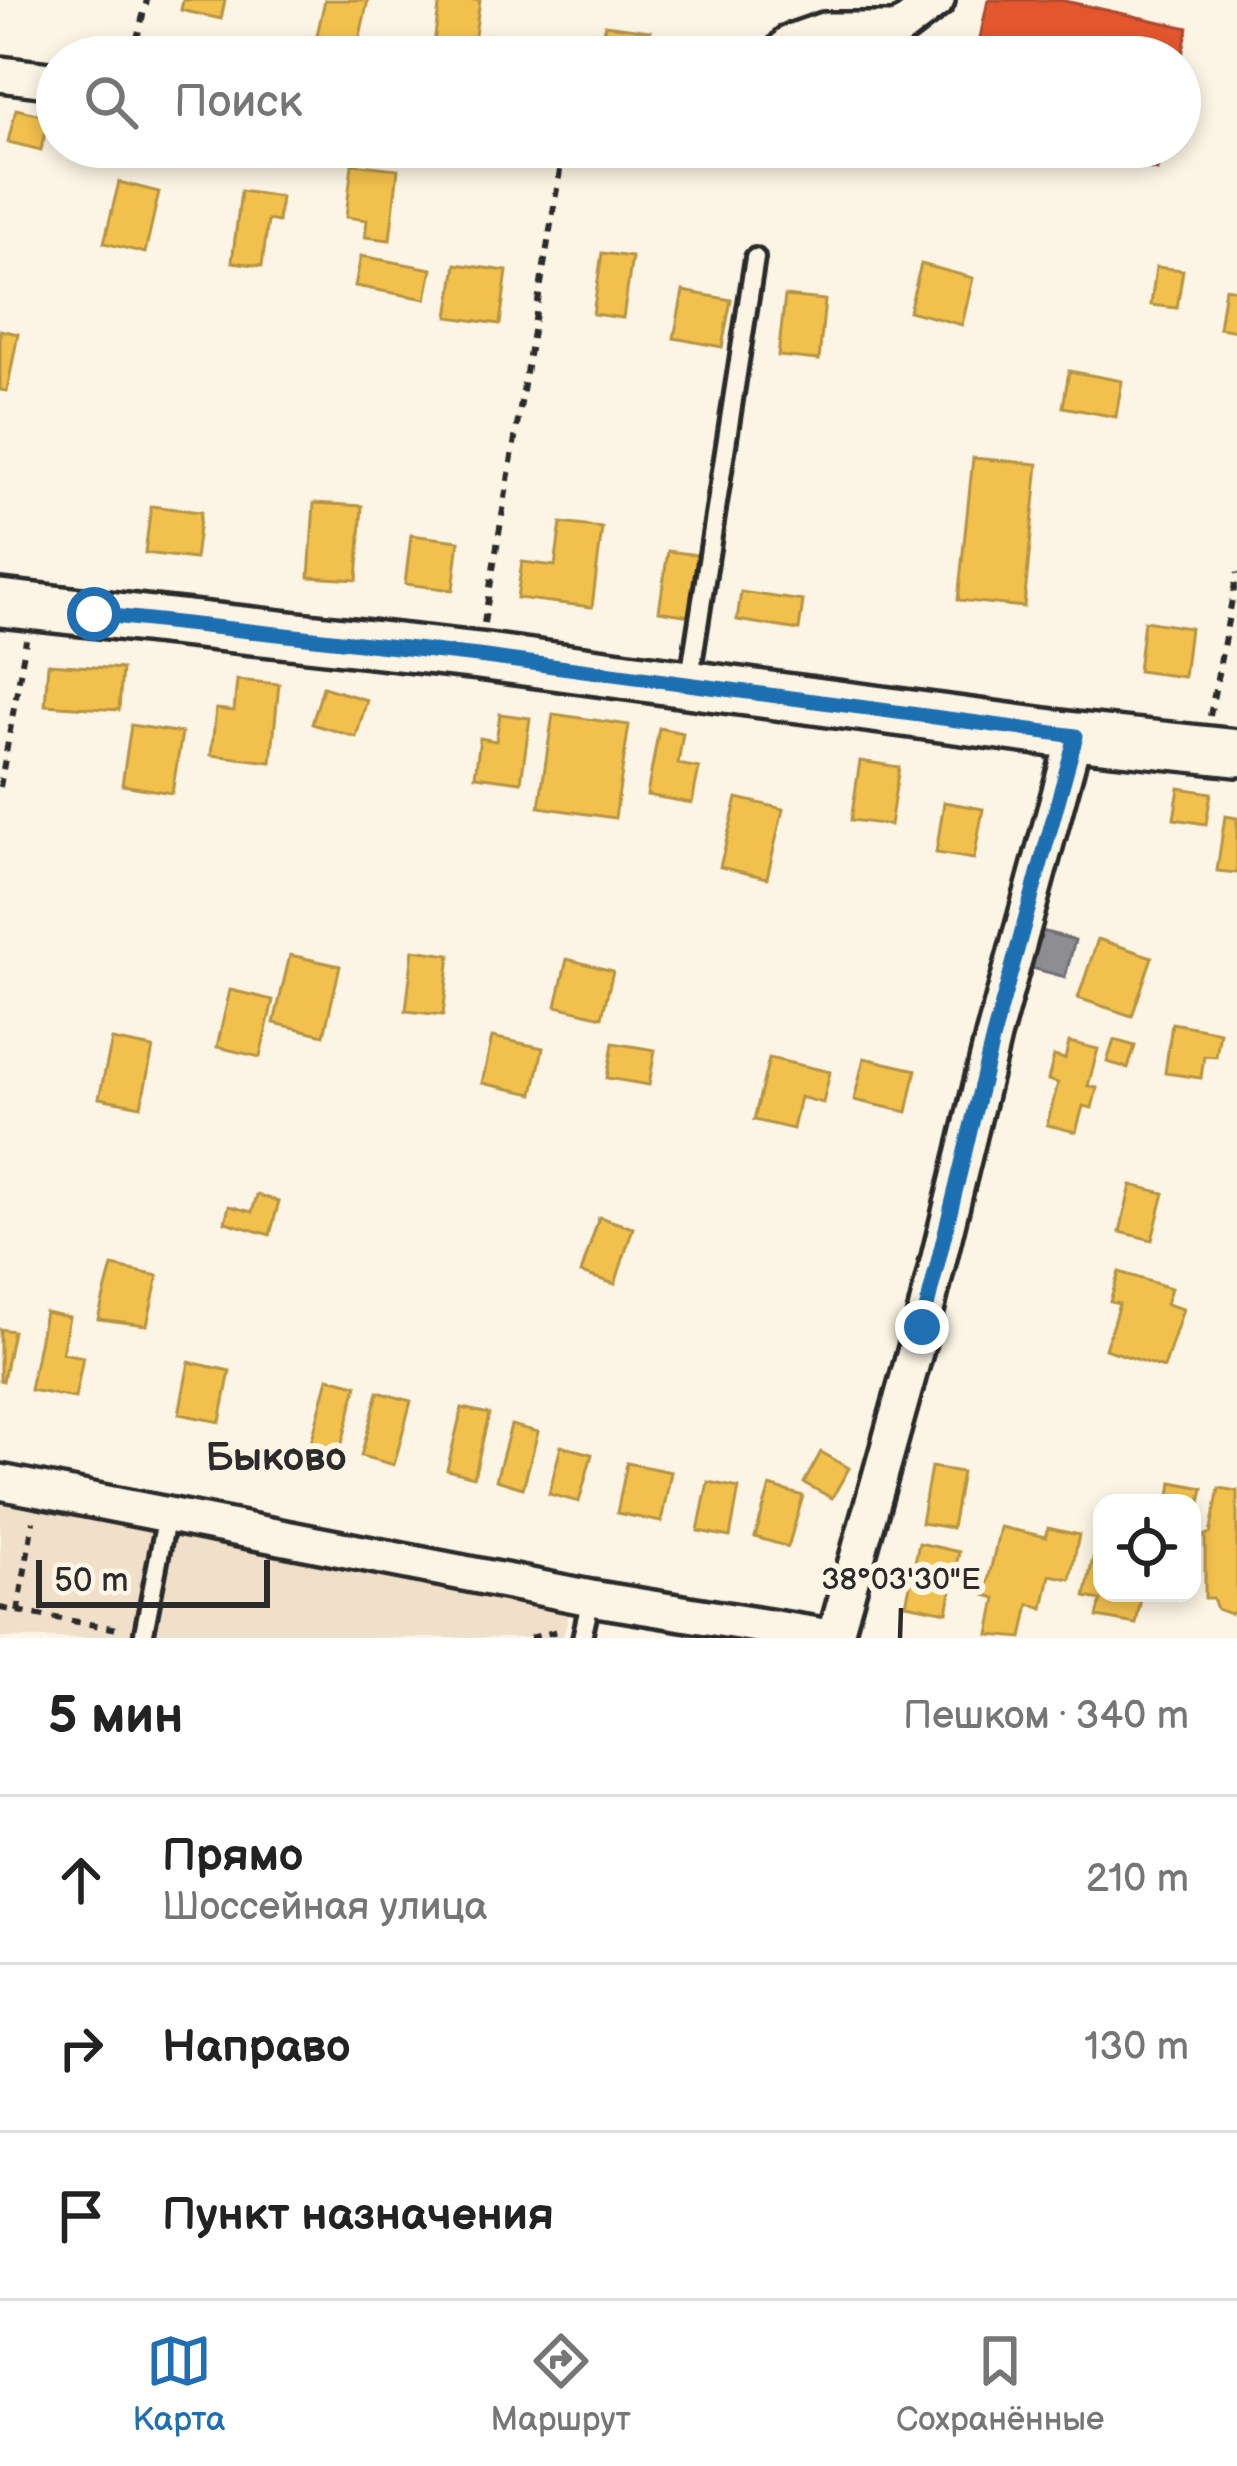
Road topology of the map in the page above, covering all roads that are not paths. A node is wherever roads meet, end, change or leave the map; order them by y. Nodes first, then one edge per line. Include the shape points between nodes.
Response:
1 (937, 0) edge
2 (807, 36) edge
3 (0, 74) edge
4 (36, 78) edge
5 (754, 258) dead end
6 (16, 605) edge
7 (689, 684) junction
8 (1076, 736) junction
9 (1220, 751) edge
10 (0, 1482) edge
11 (167, 1515) junction
12 (591, 1598) junction
13 (143, 1637) edge
14 (582, 1638) edge
15 (836, 1638) edge

1 - 2 street via 898,30
3 - 4 street
5 - 7 lane
6 - 7 street
7 - 8 street
8 - 9 street
8 - 15 street
10 - 11 street
11 - 12 street
11 - 13 lane
12 - 14 lane
12 - 15 street

